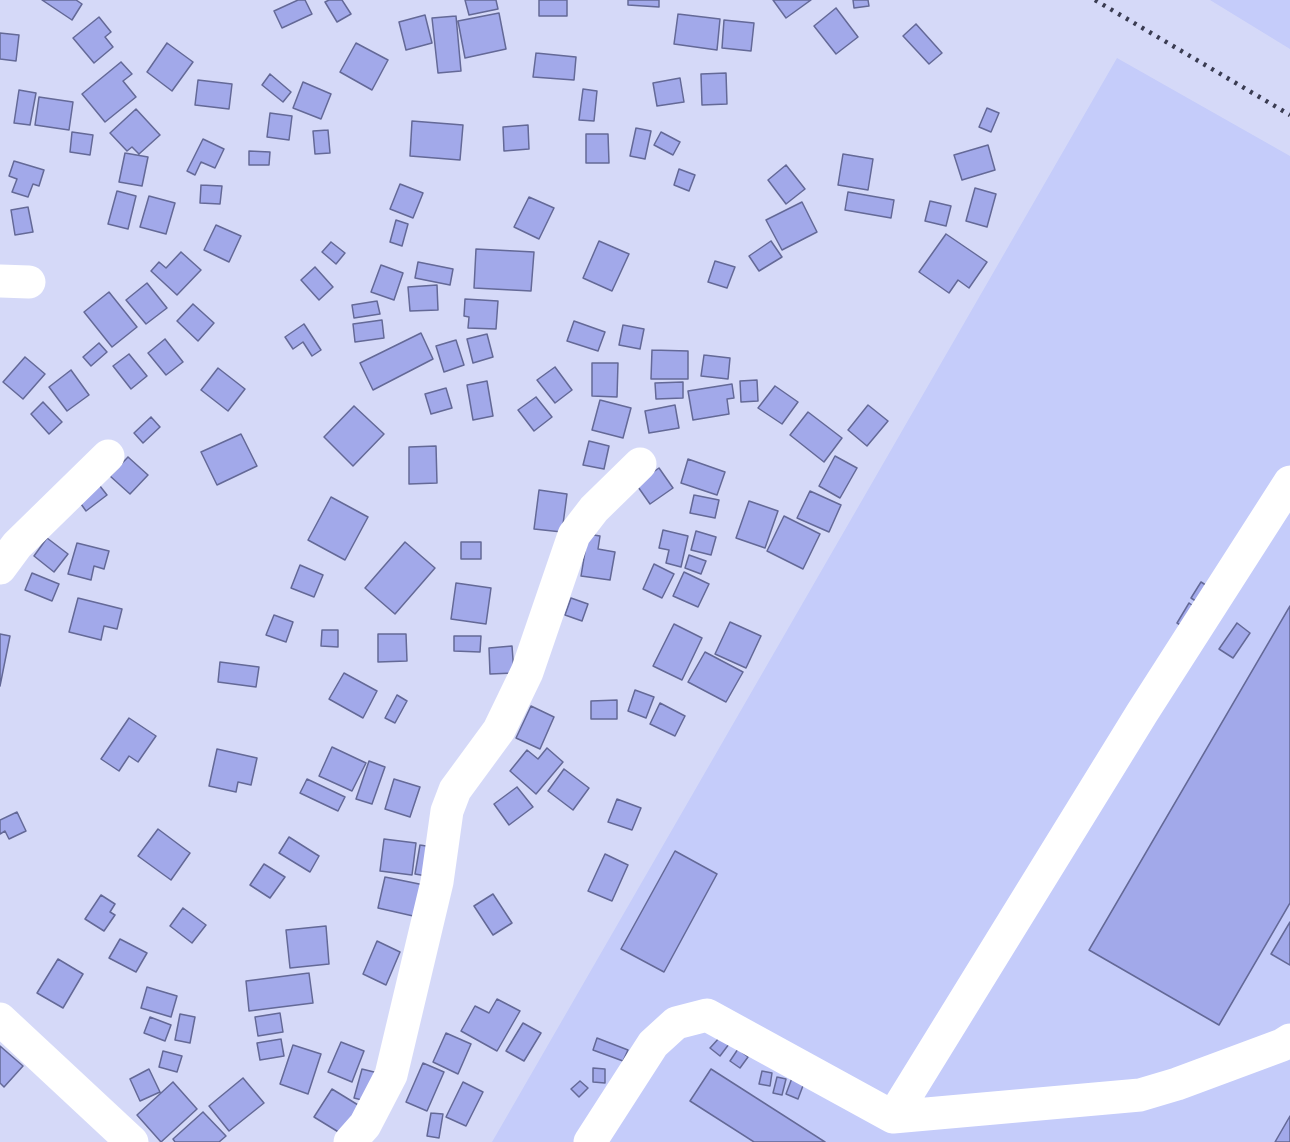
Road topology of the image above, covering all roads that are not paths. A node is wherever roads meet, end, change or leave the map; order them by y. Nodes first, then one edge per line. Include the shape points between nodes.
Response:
1 (108, 456) dead end
2 (640, 464) dead end
3 (1290, 482) edge
4 (0, 568) edge
5 (0, 1019) edge
6 (1290, 1040) edge
7 (892, 1117) junction
8 (132, 1142) edge
9 (350, 1142) edge
10 (590, 1142) edge

1 - 4 street via 17,545
2 - 9 street via 574,535 527,672 499,730 455,790 447,811 437,882 391,1075 365,1125
3 - 7 street
5 - 8 street
6 - 7 street via 1140,1095
7 - 10 street via 707,1015 676,1023 652,1044

